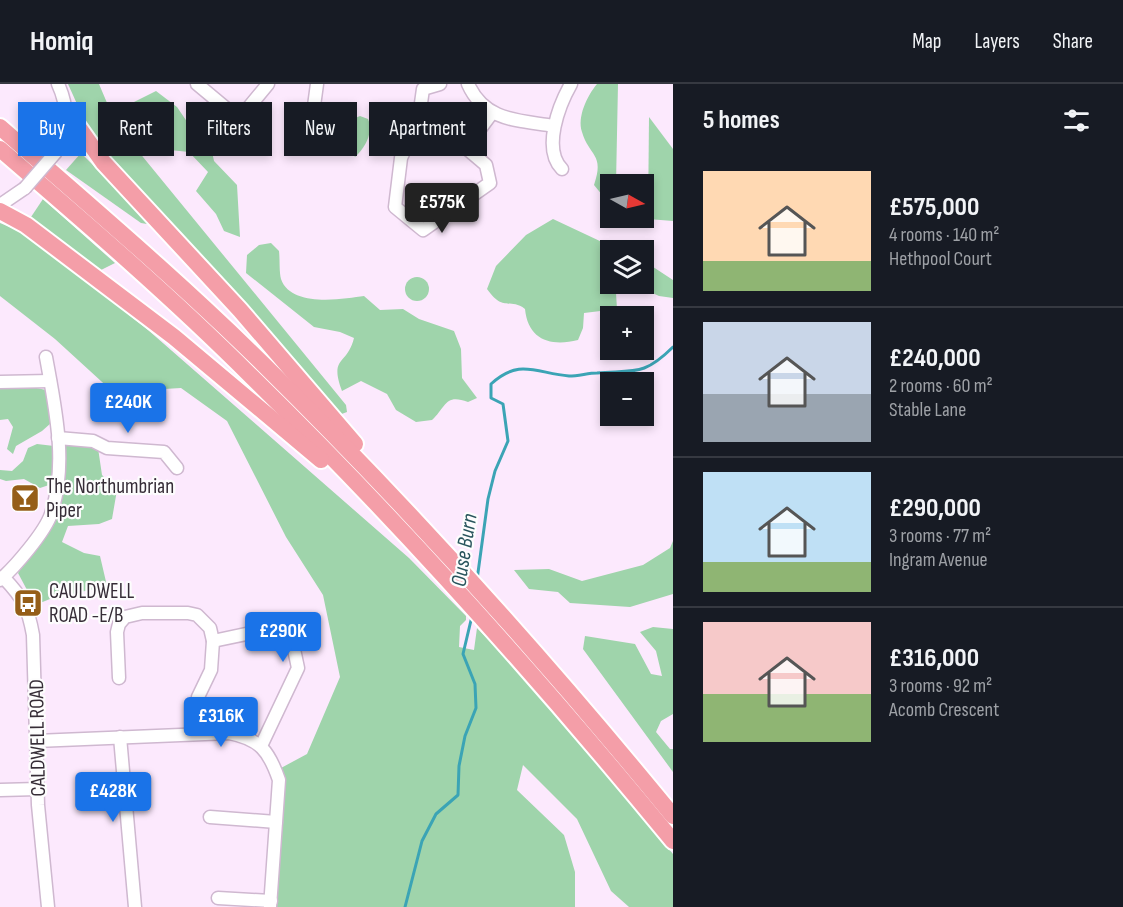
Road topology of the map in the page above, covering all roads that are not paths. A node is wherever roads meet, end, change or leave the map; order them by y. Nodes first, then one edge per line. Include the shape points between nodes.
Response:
1 (58, 84) edge
2 (197, 84) edge
3 (268, 84) edge
4 (317, 84) edge
5 (440, 84) edge
6 (468, 84) edge
7 (571, 84) edge
8 (64, 102) edge
9 (315, 102) edge
10 (492, 113) junction
11 (554, 126) junction
12 (0, 127) edge
13 (86, 138) edge
14 (0, 149) edge
15 (53, 156) edge
16 (562, 169) dead end
17 (0, 204) edge
18 (0, 211) edge
19 (46, 357) dead end
20 (50, 381) junction
21 (0, 382) edge
22 (58, 438) junction
23 (177, 468) dead end
24 (394, 509) junction
25 (2, 578) edge
26 (476, 598) junction
27 (213, 641) junction
28 (118, 662) junction
29 (131, 662) dead end
30 (119, 678) dead end
31 (199, 733) junction
32 (120, 737) junction
33 (36, 741) junction
34 (261, 746) junction
35 (38, 789) junction
36 (0, 790) edge
37 (673, 816) edge
38 (210, 817) dead end
39 (276, 822) junction
40 (673, 842) edge
41 (218, 898) dead end
42 (271, 904) edge
43 (48, 907) edge
44 (135, 907) edge

1 - 8 street
2 - 3 street via 239,119
4 - 9 street
5 - 10 street via 423,89 419,117 401,158 397,188 395,207 423,230 490,183 486,165 466,148
6 - 10 street via 473,95
7 - 11 street
10 - 11 street
11 - 16 street via 556,157
12 - 24 highway via 262,363
13 - 24 highway via 103,162 351,438
14 - 24 highway via 183,311
15 - 17 street, bridge via 26,188
18 - 24 highway via 26,225
19 - 20 street
20 - 21 street
20 - 22 street
22 - 23 street via 93,441 107,448 164,452
22 - 25 street via 58,481 51,515
24 - 26 highway
25 - 33 street, CALDWELL ROAD via 22,597 28,609 36,677
26 - 37 highway via 547,664
26 - 40 highway
27 - 28 street via 210,628 197,615 132,614 119,624
27 - 31 street via 211,670 198,697
27 - 34 street via 275,628 291,635 298,668
28 - 29 street
28 - 30 street
31 - 32 street
31 - 34 street via 244,736
32 - 33 street
32 - 44 street
33 - 35 street, CALDWELL ROAD
34 - 39 street via 273,761 279,780
35 - 36 street
35 - 43 street, CALDWELL ROAD
38 - 39 street
39 - 42 street
41 - 42 street

